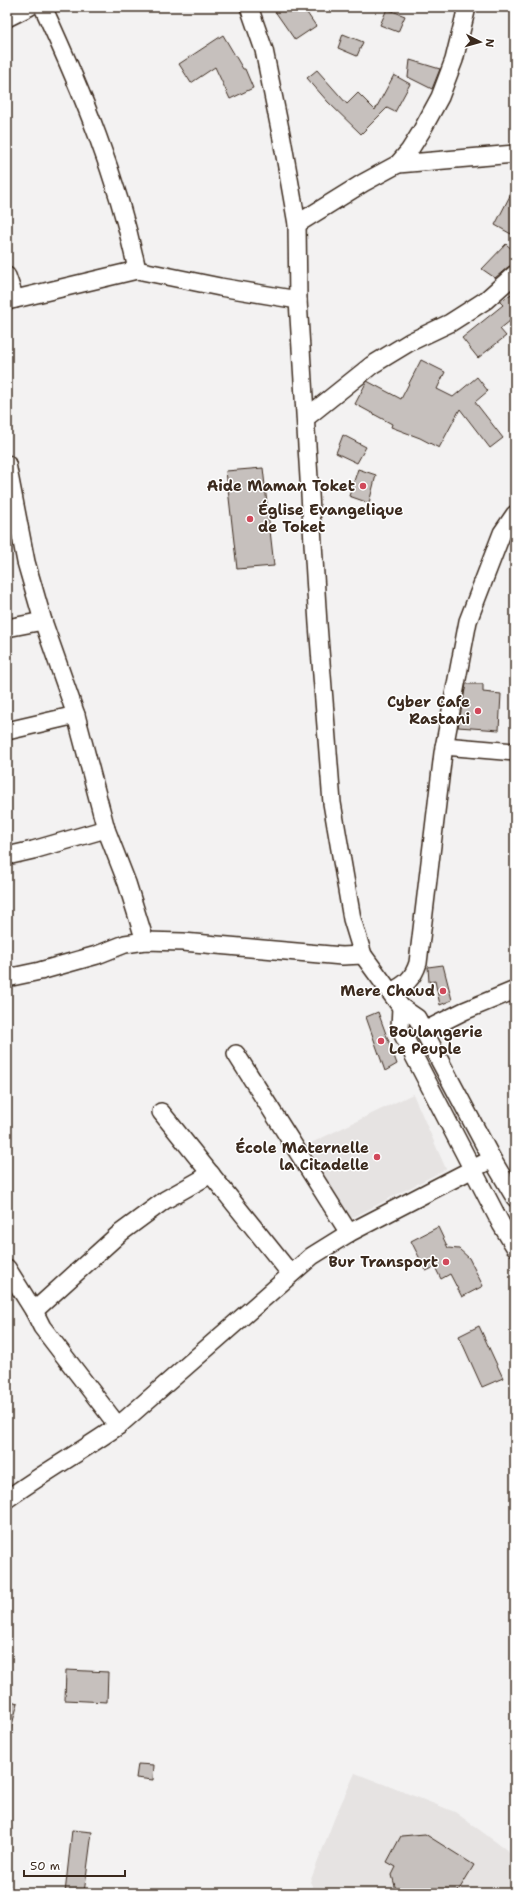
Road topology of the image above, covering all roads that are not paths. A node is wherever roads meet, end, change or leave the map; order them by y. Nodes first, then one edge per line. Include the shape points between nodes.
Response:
1 (29, 7) edge
2 (43, 7) edge
3 (249, 7) edge
4 (467, 7) edge
5 (7, 18) edge
6 (515, 154) edge
7 (398, 164) junction
8 (297, 224) junction
9 (137, 270) junction
10 (515, 274) edge
11 (7, 276) edge
12 (11, 300) edge
13 (298, 300) junction
14 (307, 417) junction
15 (7, 464) edge
16 (515, 514) edge
17 (43, 621) junction
18 (7, 628) edge
19 (76, 715) junction
20 (7, 731) edge
21 (444, 746) junction
22 (515, 752) edge
23 (106, 829) junction
24 (7, 856) edge
25 (145, 941) junction
26 (363, 955) junction
27 (7, 978) edge
28 (515, 990) edge
29 (391, 992) junction
30 (401, 1007) junction
31 (424, 1031) junction
32 (236, 1054) dead end
33 (161, 1112) dead end
34 (492, 1159) junction
35 (474, 1170) junction
36 (211, 1174) junction
37 (515, 1198) edge
38 (349, 1233) junction
39 (515, 1247) edge
40 (7, 1268) edge
41 (290, 1273) junction
42 (34, 1311) junction
43 (118, 1426) junction
44 (7, 1499) edge

1 - 5 street
2 - 9 street via 85,101 120,204
3 - 8 street via 264,50
4 - 7 street via 454,60 440,97 421,132
6 - 7 street
7 - 8 street
8 - 13 street
9 - 12 street
9 - 13 street
10 - 14 street via 486,300 372,366
11 - 12 street
13 - 14 street
14 - 26 street via 318,624 332,803 352,919
15 - 17 street via 26,562
16 - 21 street via 502,534 468,621
17 - 18 street
17 - 19 street
19 - 20 street
19 - 23 street
21 - 22 street
21 - 29 street via 418,963 414,975 405,985
23 - 24 street
23 - 25 street via 127,883
25 - 26 street via 342,956
25 - 27 street via 125,944 68,963
26 - 29 street
28 - 31 street
29 - 30 street
30 - 31 street via 417,1018
30 - 35 street via 400,1029
31 - 34 street
32 - 38 street
33 - 36 street
34 - 35 street
34 - 37 street
35 - 38 street
35 - 39 street
36 - 41 street
36 - 42 street via 165,1200 119,1234
38 - 41 street
40 - 42 street
41 - 43 street
42 - 43 street via 42,1327
43 - 44 street

